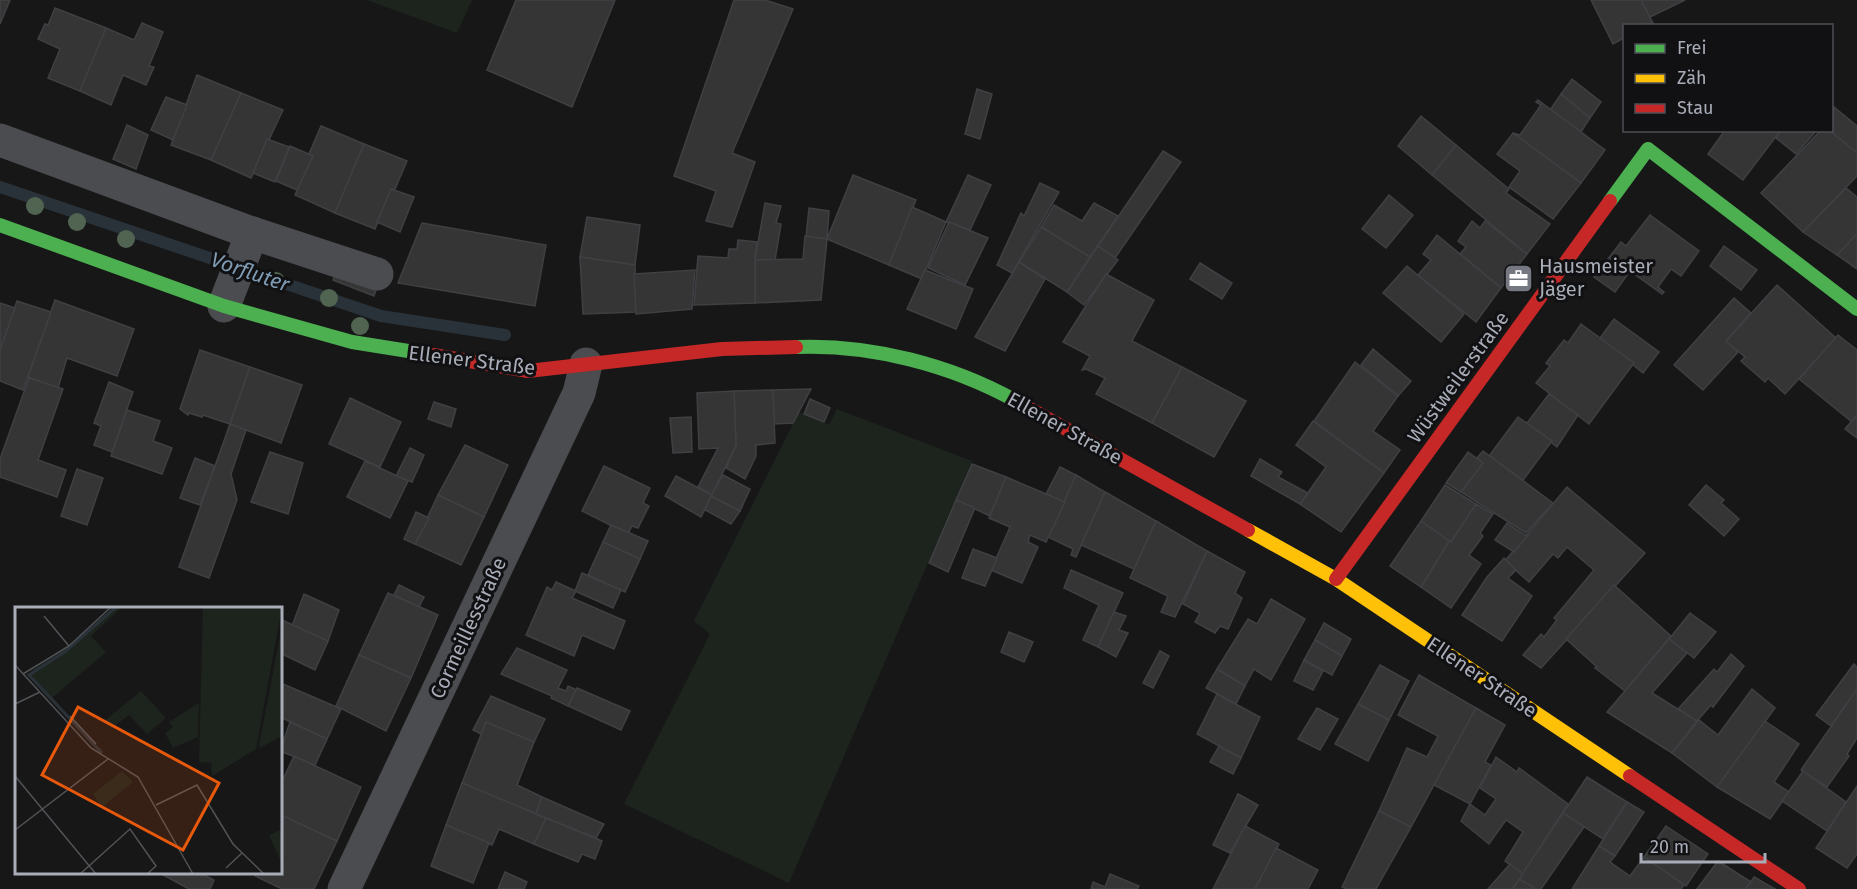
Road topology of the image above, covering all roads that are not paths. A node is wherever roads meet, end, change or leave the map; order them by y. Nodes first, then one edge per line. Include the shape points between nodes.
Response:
1 (0, 140) edge
2 (0, 225) edge
3 (238, 270) junction
4 (377, 274) dead end
5 (1857, 309) edge
6 (586, 364) junction
7 (1336, 579) junction
8 (345, 889) edge
9 (1799, 889) edge

1 - 3 street, Ellener Straße
2 - 3 street, Ellener Straße
3 - 4 street, Ellener Straße
3 - 6 street, Ellener Straße via 352,342 528,371
5 - 7 street, Wüstweilerstraße via 1648,149
6 - 7 street, Ellener Straße via 722,349 814,346 919,362 989,386
6 - 8 street, Cormeillesstraße via 579,393
7 - 9 street, Ellener Straße

